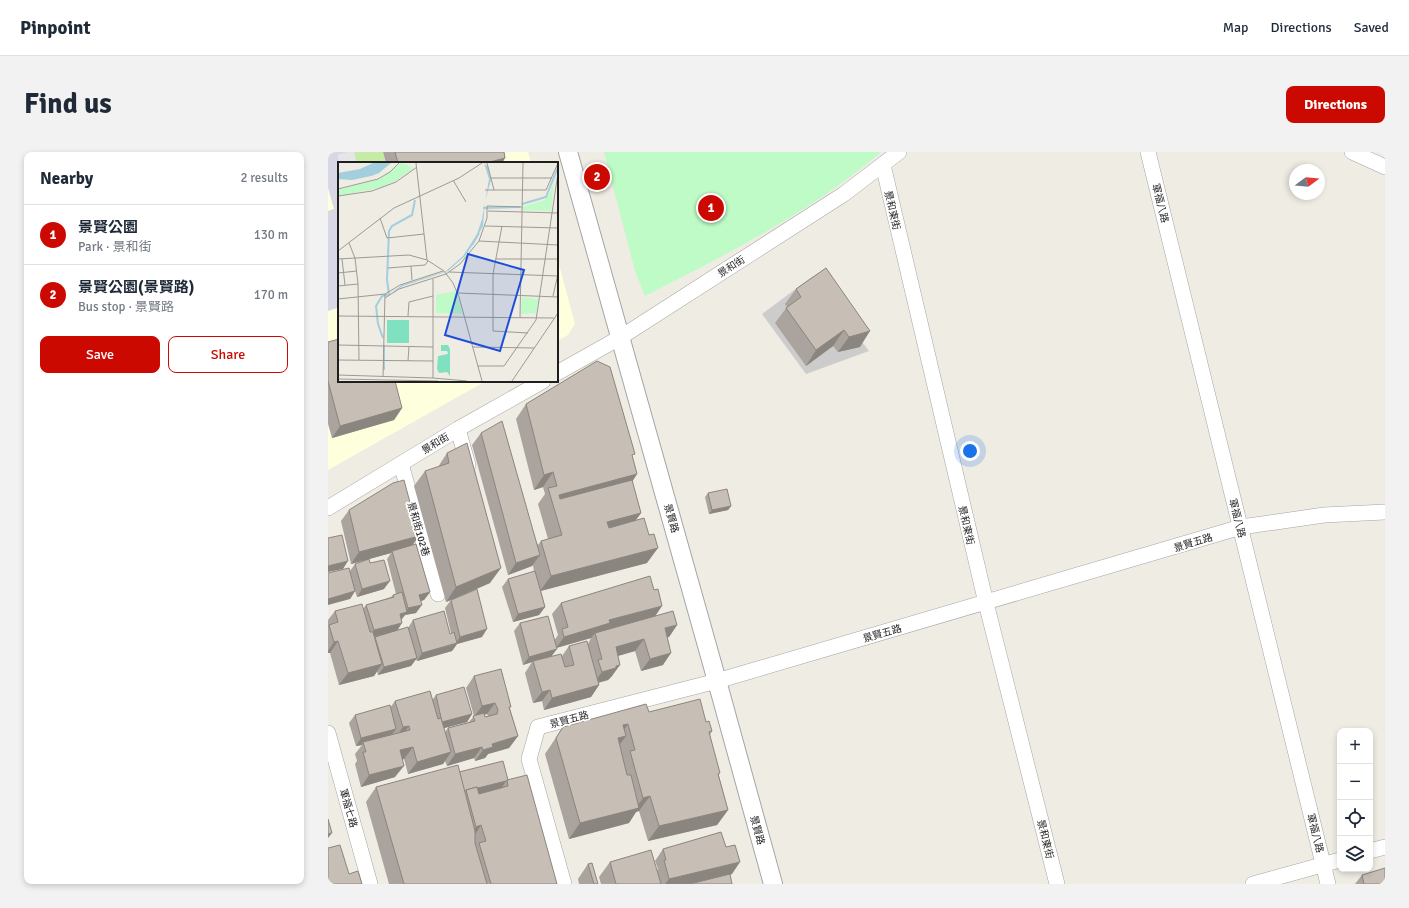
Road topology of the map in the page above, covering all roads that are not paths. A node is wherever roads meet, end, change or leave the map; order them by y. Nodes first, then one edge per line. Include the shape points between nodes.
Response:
1 (568, 152) edge
2 (899, 152) edge
3 (1148, 152) edge
4 (1352, 152) edge
5 (883, 165) junction
6 (1385, 167) edge
7 (621, 337) junction
8 (558, 372) edge
9 (541, 382) edge
10 (458, 429) junction
11 (401, 464) junction
12 (473, 482) edge
13 (328, 508) edge
14 (1385, 512) edge
15 (1240, 527) junction
16 (438, 594) dead end
17 (986, 603) junction
18 (717, 681) junction
19 (328, 733) edge
20 (1385, 847) edge
21 (1373, 850) edge
22 (1337, 861) edge
23 (1324, 865) junction
24 (370, 884) edge
25 (564, 884) edge
26 (773, 884) edge
27 (1057, 884) edge
28 (1253, 884) edge
29 (1328, 884) edge

1 - 7 street, 景賢路
2 - 5 street, 景和街
3 - 15 street, 軍福八路
4 - 6 street
5 - 7 street, 景和街 via 844,194
5 - 17 street, 景和東街
7 - 8 street, 景和街
7 - 18 street, 景賢路
9 - 10 street, 景和街
10 - 11 street, 景和街
10 - 12 street
11 - 13 street, 景和街
11 - 16 street, 景和街102巷
14 - 15 street, 景賢五路 via 1324,514
15 - 17 street, 景賢五路
15 - 23 street, 軍福八路
17 - 18 street, 景賢五路
17 - 27 street, 景和東街
18 - 25 street, 景賢五路 via 538,727 529,759
18 - 26 street, 景賢路
19 - 24 street, 軍福七路
20 - 21 street
22 - 23 street
23 - 28 street
23 - 29 street, 軍福八路

